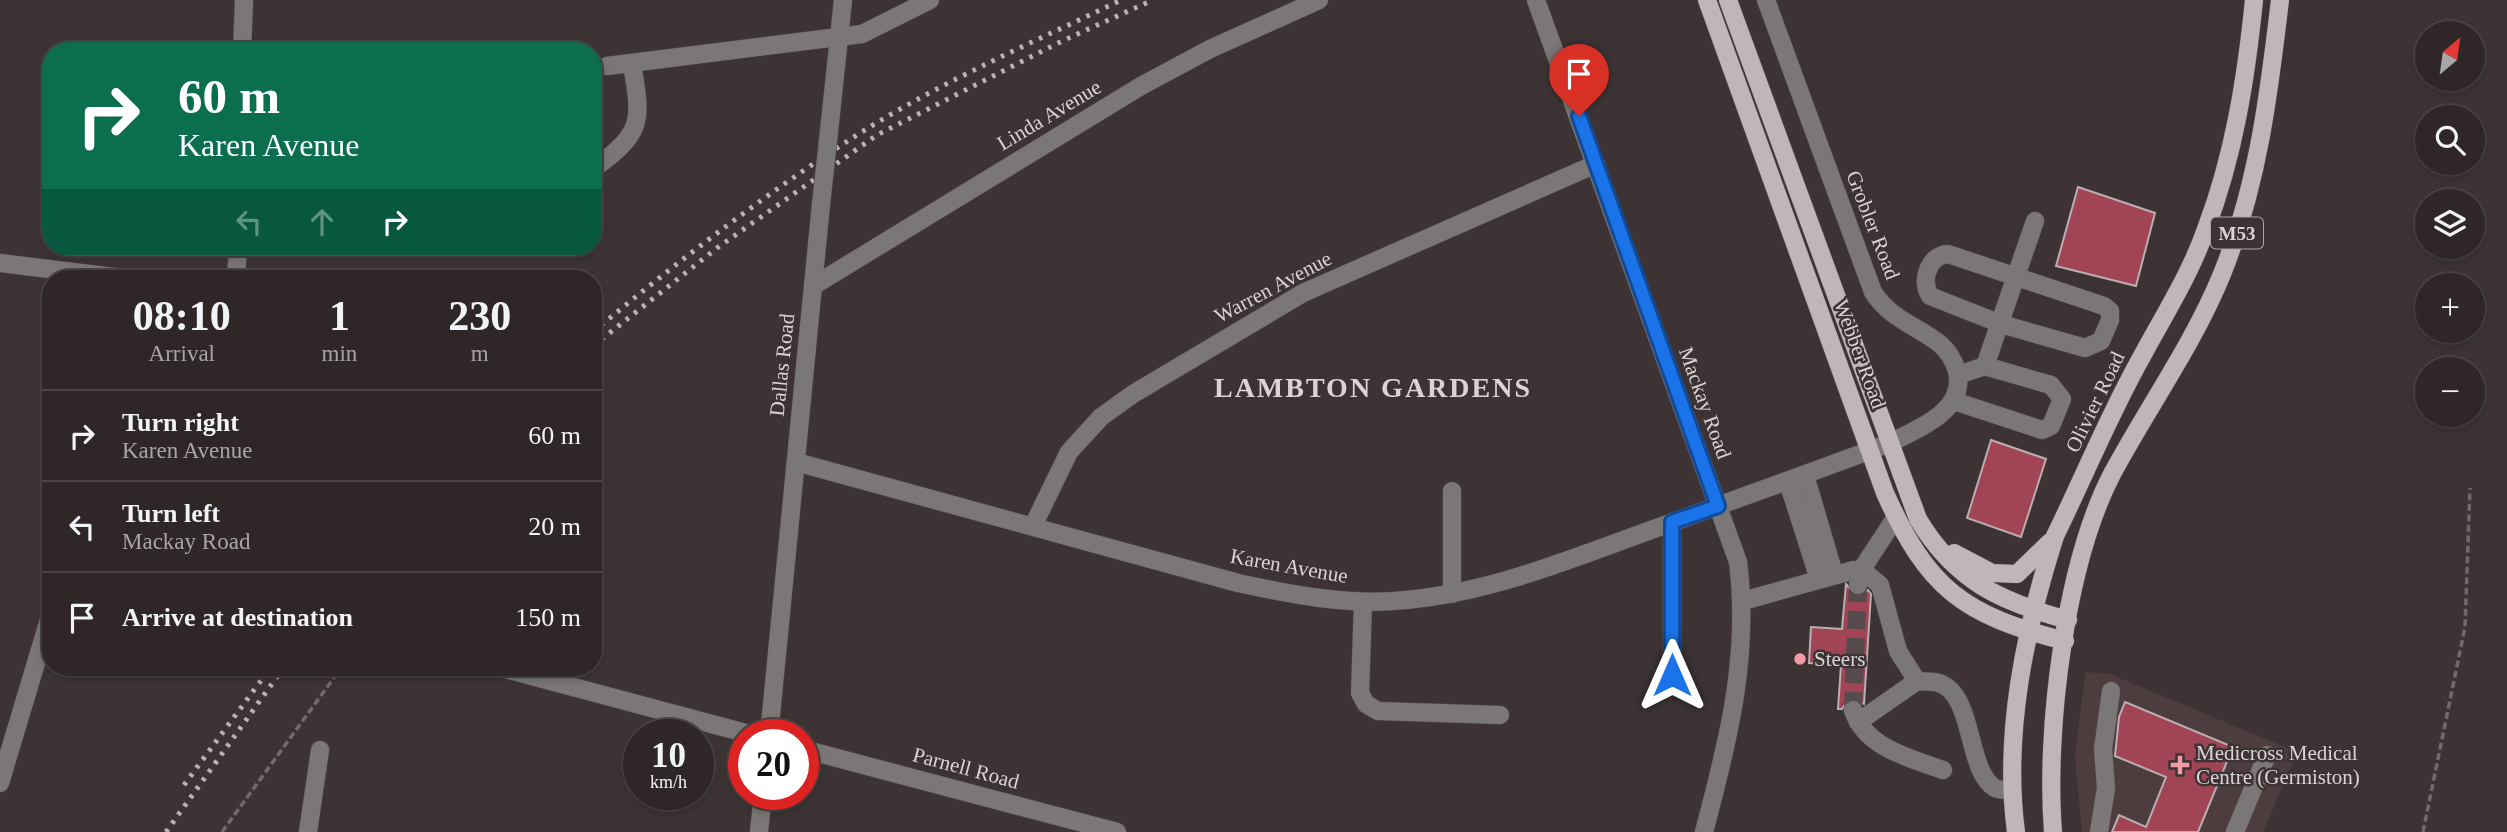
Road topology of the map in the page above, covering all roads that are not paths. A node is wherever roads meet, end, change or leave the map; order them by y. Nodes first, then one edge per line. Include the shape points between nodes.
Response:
1 (244, 0) edge
2 (843, 0) edge
3 (930, 0) edge
4 (1319, 0) edge
5 (1536, 0) edge
6 (1707, 0) edge
7 (1728, 0) edge
8 (1766, 0) edge
9 (2254, 0) edge
10 (2280, 0) edge
11 (839, 36) junction
12 (242, 42) edge
13 (632, 64) junction
14 (607, 66) dead end
15 (602, 162) edge
16 (1596, 164) junction
17 (2035, 221) dead end
18 (0, 263) edge
19 (57, 270) edge
20 (2016, 278) junction
21 (813, 286) junction
22 (2001, 324) junction
23 (1985, 366) junction
24 (1958, 375) junction
25 (1954, 401) junction
26 (1890, 443) junction
27 (1870, 451) junction
28 (796, 462) junction
29 (1805, 475) junction
30 (1788, 482) junction
31 (1452, 491) dead end
32 (1718, 506) junction
33 (1896, 517) junction
34 (1918, 519) junction
35 (1672, 522) junction
36 (1033, 526) junction
37 (2055, 536) junction
38 (1826, 577) junction
39 (1859, 578) junction
40 (1452, 594) junction
41 (1743, 601) junction
42 (1363, 602) junction
43 (2035, 611) junction
44 (2068, 620) junction
45 (2029, 631) junction
46 (2065, 641) junction
47 (42, 643) edge
48 (1672, 675) dead end
49 (532, 676) edge
50 (1917, 681) junction
51 (2111, 691) dead end
52 (1500, 715) dead end
53 (771, 719) edge
54 (728, 728) edge
55 (320, 750) dead end
56 (819, 753) edge
57 (2267, 755) dead end
58 (1943, 770) dead end
59 (0, 783) edge
60 (2011, 791) junction
61 (761, 810) edge
62 (308, 832) edge
63 (759, 832) edge
64 (1117, 832) edge
65 (1704, 832) edge
66 (2017, 832) edge
67 (2053, 832) edge
68 (2099, 832) edge
69 (2235, 832) edge

1 - 12 street
2 - 11 street, Dallas Road
3 - 11 street via 862,34
4 - 21 street, Linda Avenue via 1141,86
5 - 16 street, Mackay Road
6 - 27 main road, Webber Road
7 - 26 main road, Webber Road
8 - 24 street, Grobler Road via 1873,292 1896,318 1942,345
9 - 37 main road, Olivier Road / M53 via 2238,121 2206,231
10 - 44 main road, M53 via 2267,112 2239,227 2200,321 2093,517
11 - 13 street
11 - 21 street, Dallas Road, bridge
13 - 14 street
13 - 15 street via 638,102 636,126
16 - 32 street, Mackay Road
16 - 36 street, Warren Avenue via 1303,293 1133,394 1101,417 1069,452
17 - 20 street
18 - 19 street
20 - 22 street
20 - 22 street via 1948,254 1932,260 1926,281 1930,296
20 - 22 street via 2104,306 2110,311 2110,320 2101,341 2085,348
21 - 28 street, Dallas Road
22 - 23 street
23 - 24 street
23 - 25 street via 2059,391 2062,399 2051,426 2042,430
24 - 25 street
25 - 26 street via 1926,425
26 - 27 street, Karen Avenue
26 - 34 main road, Webber Road
27 - 29 street, Karen Avenue
27 - 33 main road, Webber Road
28 - 36 street, Karen Avenue
28 - 53 street, Dallas Road
29 - 30 street, Karen Avenue
29 - 38 street
30 - 32 street, Karen Avenue
30 - 38 street
31 - 40 street
32 - 35 street, Karen Avenue
32 - 41 street, Mackay Road via 1738,562
33 - 39 street
33 - 45 main road, Webber Road via 1921,561 1949,591 2010,626
34 - 37 main road via 1959,558 1992,573 2017,574
34 - 43 main road, Webber Road via 1960,572 2018,607
35 - 40 street, Karen Avenue via 1548,569
35 - 48 street
36 - 42 street, Karen Avenue via 1273,591
37 - 43 main road, Olivier Road / M53
38 - 39 street via 1854,569
38 - 41 street
39 - 50 street via 1880,585 1898,651
40 - 42 street, Karen Avenue
41 - 65 street, Mackay Road via 1740,679
42 - 52 street via 1360,693 1366,704 1378,710
43 - 44 main road, Webber Road
43 - 45 main road, Olivier Road / M53
44 - 46 main road, M53
45 - 46 main road, Webber Road
45 - 60 main road, Olivier Road / M53
46 - 67 main road, M53 via 2052,757
47 - 59 street
49 - 54 street
50 - 58 street via 1855,716 1883,747
50 - 60 street via 1940,683 1950,690 1985,776 1995,788
51 - 68 street
55 - 62 street
56 - 64 street, Parnell Road
57 - 69 street
60 - 66 main road, Olivier Road / M53
61 - 63 street

